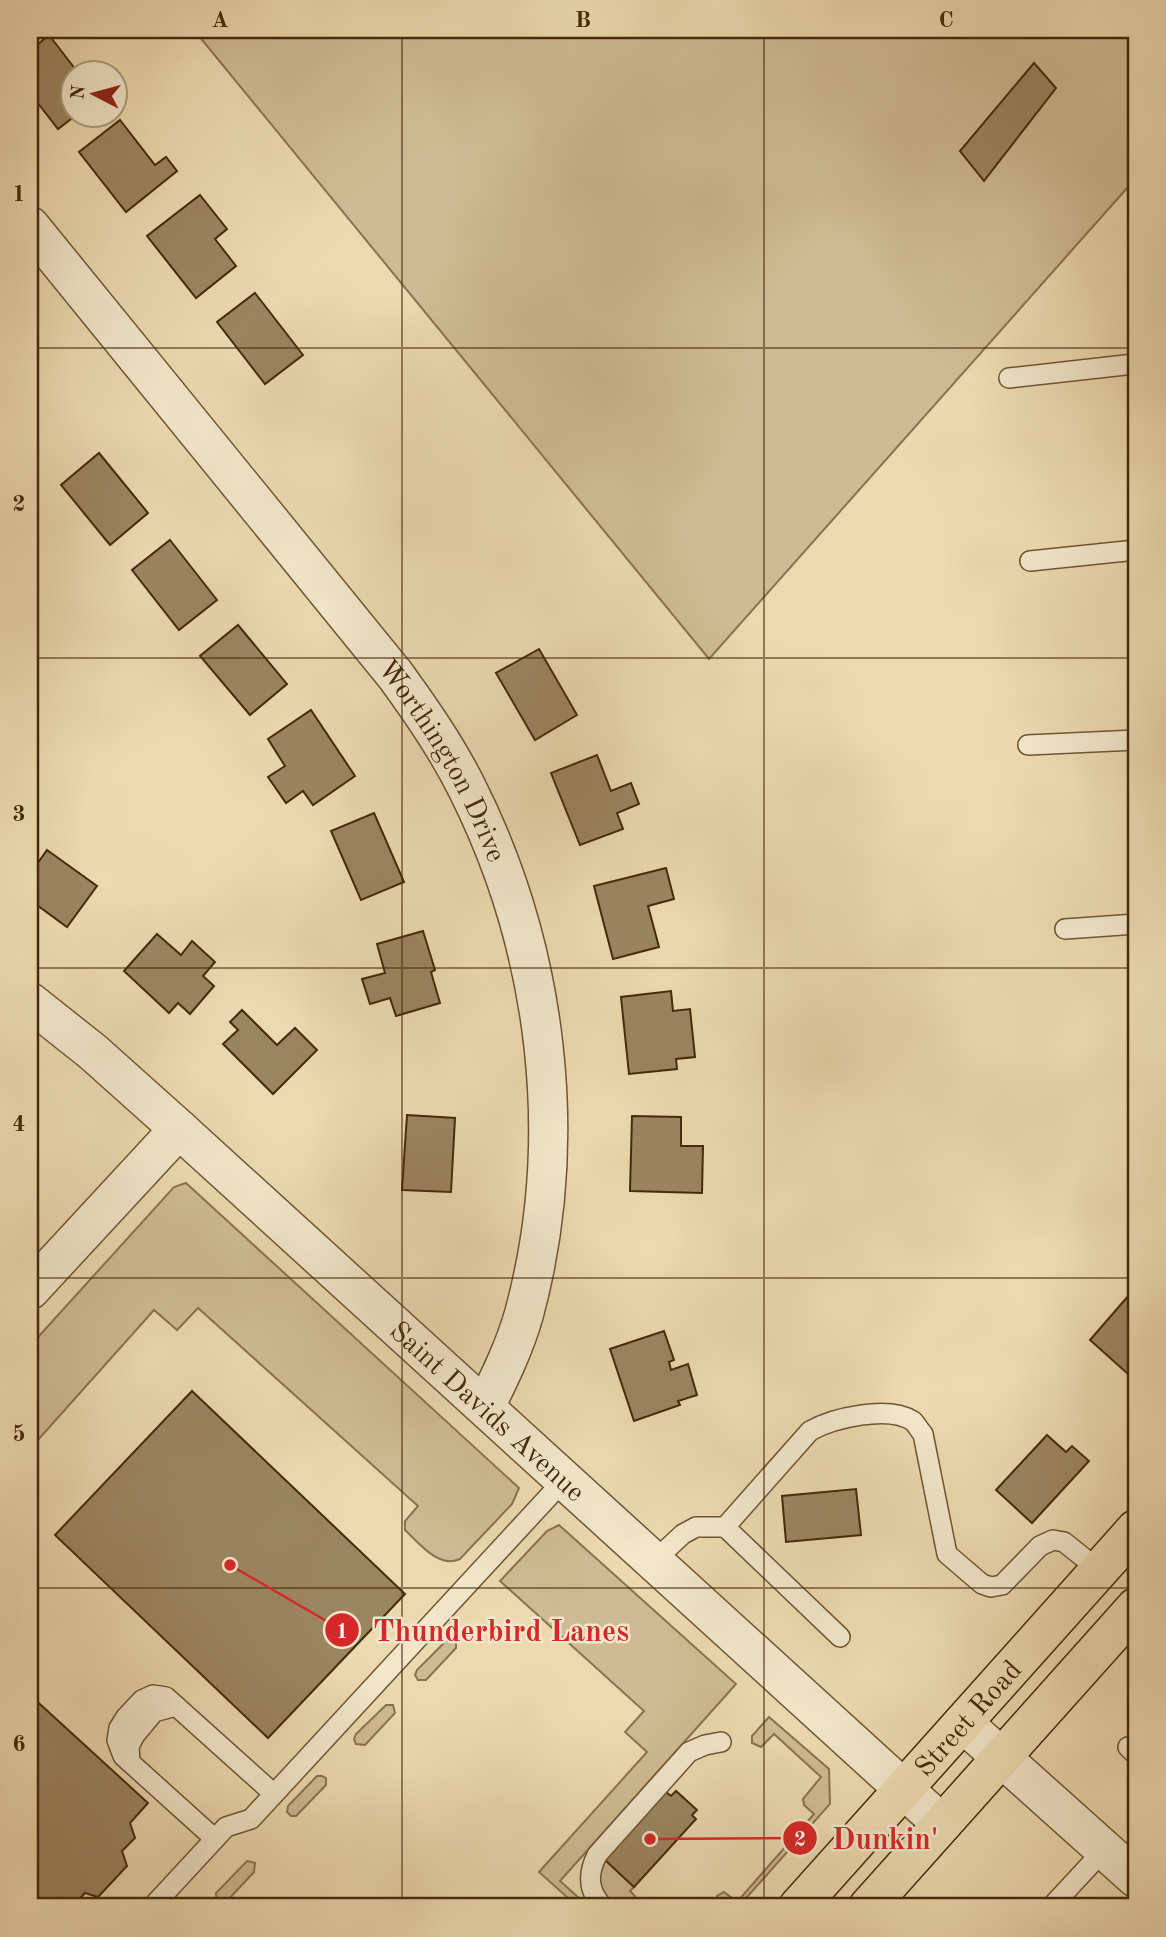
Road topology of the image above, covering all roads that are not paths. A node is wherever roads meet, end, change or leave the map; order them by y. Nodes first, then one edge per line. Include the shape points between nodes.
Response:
1 (30, 226) edge
2 (1136, 365) edge
3 (1009, 378) dead end
4 (1136, 550) edge
5 (1030, 561) dead end
6 (1136, 740) edge
7 (1028, 746) dead end
8 (1136, 924) edge
9 (1065, 929) dead end
10 (30, 1002) edge
11 (179, 1129) junction
12 (30, 1290) edge
13 (485, 1407) junction
14 (565, 1479) junction
15 (725, 1527) junction
16 (1136, 1529) edge
17 (654, 1561) junction
18 (1099, 1570) junction
19 (1136, 1607) edge
20 (840, 1637) dead end
21 (963, 1723) junction
22 (721, 1742) dead end
23 (1002, 1757) junction
24 (904, 1789) junction
25 (274, 1794) junction
26 (942, 1824) junction
27 (215, 1839) junction
28 (1104, 1850) junction
29 (1136, 1878) edge
30 (152, 1907) edge
31 (603, 1907) edge
32 (798, 1907) edge
33 (868, 1907) edge
34 (1051, 1907) edge

1 - 13 street, Worthington Drive via 396,676 446,750 487,833 536,989 549,1127 538,1254 523,1317
2 - 3 lane
4 - 5 lane
6 - 7 lane
8 - 9 lane
10 - 11 street, Saint Davids Avenue
11 - 12 street
11 - 13 street, Saint Davids Avenue
13 - 14 street, Saint Davids Avenue
14 - 17 street, Saint Davids Avenue
14 - 25 lane
15 - 17 lane via 696,1527
15 - 18 lane via 810,1431 847,1417 886,1414 913,1421 923,1434 947,1554 982,1584 1002,1585 1040,1546 1053,1540 1064,1542
15 - 20 lane
16 - 18 main road, Street Road
17 - 24 street, Saint Davids Avenue
18 - 21 main road, Street Road
19 - 23 main road, Street Road
21 - 23 street
21 - 24 main road, Street Road
22 - 31 lane via 689,1752 597,1856 590,1884
23 - 26 main road, Street Road
23 - 28 street
24 - 26 street, Saint Davids Avenue
24 - 32 main road, Street Road
25 - 27 lane via 251,1819 226,1827
25 - 27 lane via 176,1706 153,1712 129,1746 130,1762
26 - 33 main road, Street Road
27 - 30 lane
28 - 29 street
28 - 34 lane

